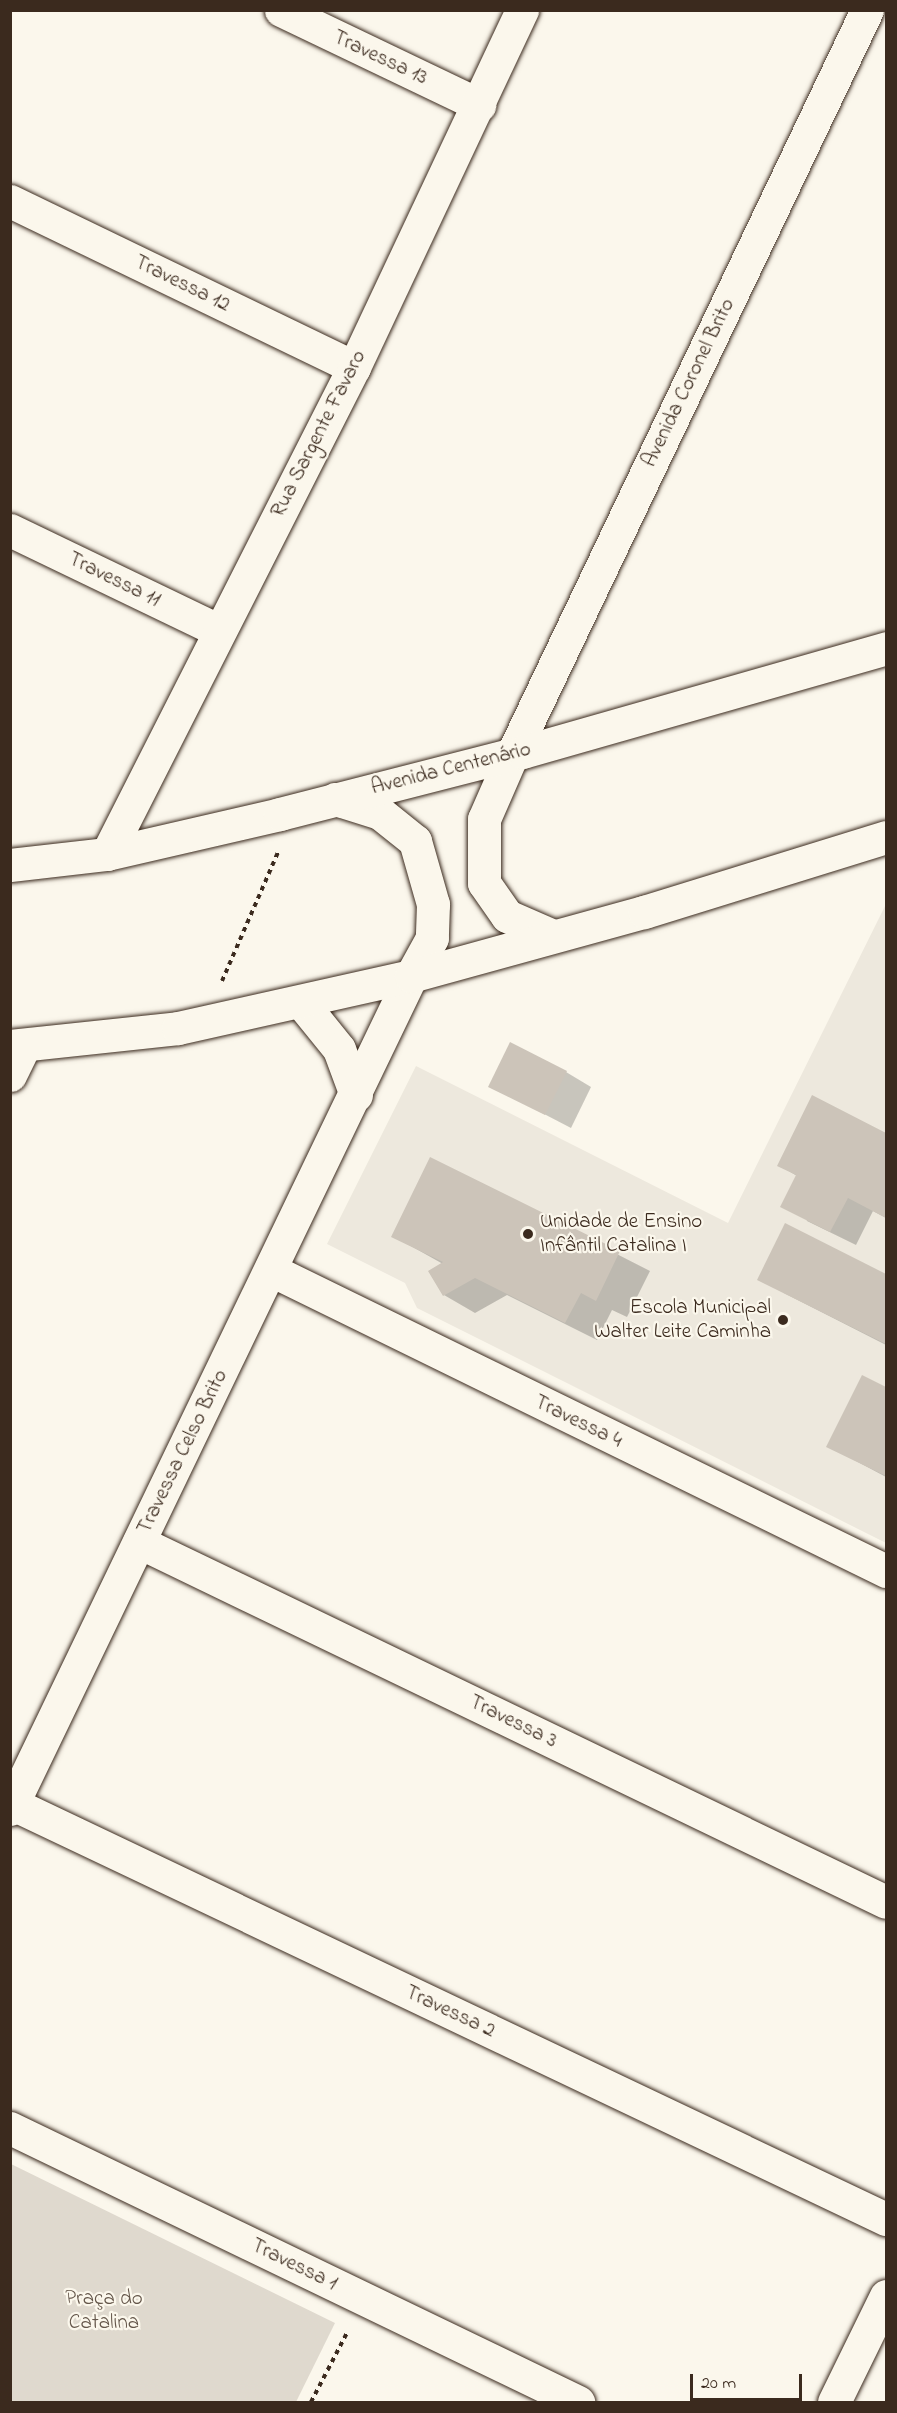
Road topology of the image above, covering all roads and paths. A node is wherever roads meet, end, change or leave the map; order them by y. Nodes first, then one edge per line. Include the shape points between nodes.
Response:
1 (281, 10) edge
2 (522, 10) edge
3 (867, 10) edge
4 (479, 105) junction
5 (10, 201) edge
6 (354, 367) junction
7 (10, 530) edge
8 (218, 630) junction
9 (886, 648) edge
10 (512, 755) junction
11 (335, 799) junction
12 (280, 813) junction
13 (886, 837) edge
14 (107, 854) junction
15 (14, 863) edge
16 (554, 936) junction
17 (411, 976) junction
18 (301, 1002) junction
19 (202, 1024) junction
20 (15, 1056) edge
21 (356, 1095) junction
22 (271, 1270) junction
23 (139, 1542) junction
24 (886, 1571) edge
25 (12, 1806) edge
26 (886, 1902) edge
27 (10, 2128) edge
28 (886, 2219) edge
29 (886, 2296) edge
30 (365, 2299) junction
31 (312, 2403) edge
32 (578, 2403) edge
33 (834, 2403) edge

1 - 4 street, Travessa 13
2 - 4 street, Rua Sargente Favaro
3 - 10 street, Avenida Coronel Brito
4 - 6 street, Rua Sargente Favaro
5 - 6 street, Travessa 12
6 - 8 street, Rua Sargente Favaro
7 - 8 street, Travessa 11
8 - 14 street, Rua Sargente Favaro
9 - 10 street, Avenida Centenário
10 - 11 street, Avenida Centenário
10 - 16 street, Avenida Coronel Brito via 484,819 484,883 507,916
11 - 12 street, Avenida Centenário
11 - 17 street, Travessa Celso Brito via 380,813 416,841 433,904 432,938
12 - 14 street, Avenida Centenário
12 - 19 path via 279,853
13 - 16 street
14 - 15 street, Avenida Centenário
16 - 17 street
17 - 18 street
17 - 21 street, Travessa Celso Brito
18 - 19 street
18 - 21 street via 339,1049
19 - 20 street
21 - 22 street, Travessa Celso Brito
22 - 23 street, Travessa Celso Brito
22 - 24 street, Travessa 4
23 - 25 street, Travessa Celso Brito
23 - 26 street, Travessa 3
25 - 28 street, Travessa 2
27 - 30 street, Travessa 1
29 - 33 street
30 - 31 path
30 - 32 street, Travessa 1

